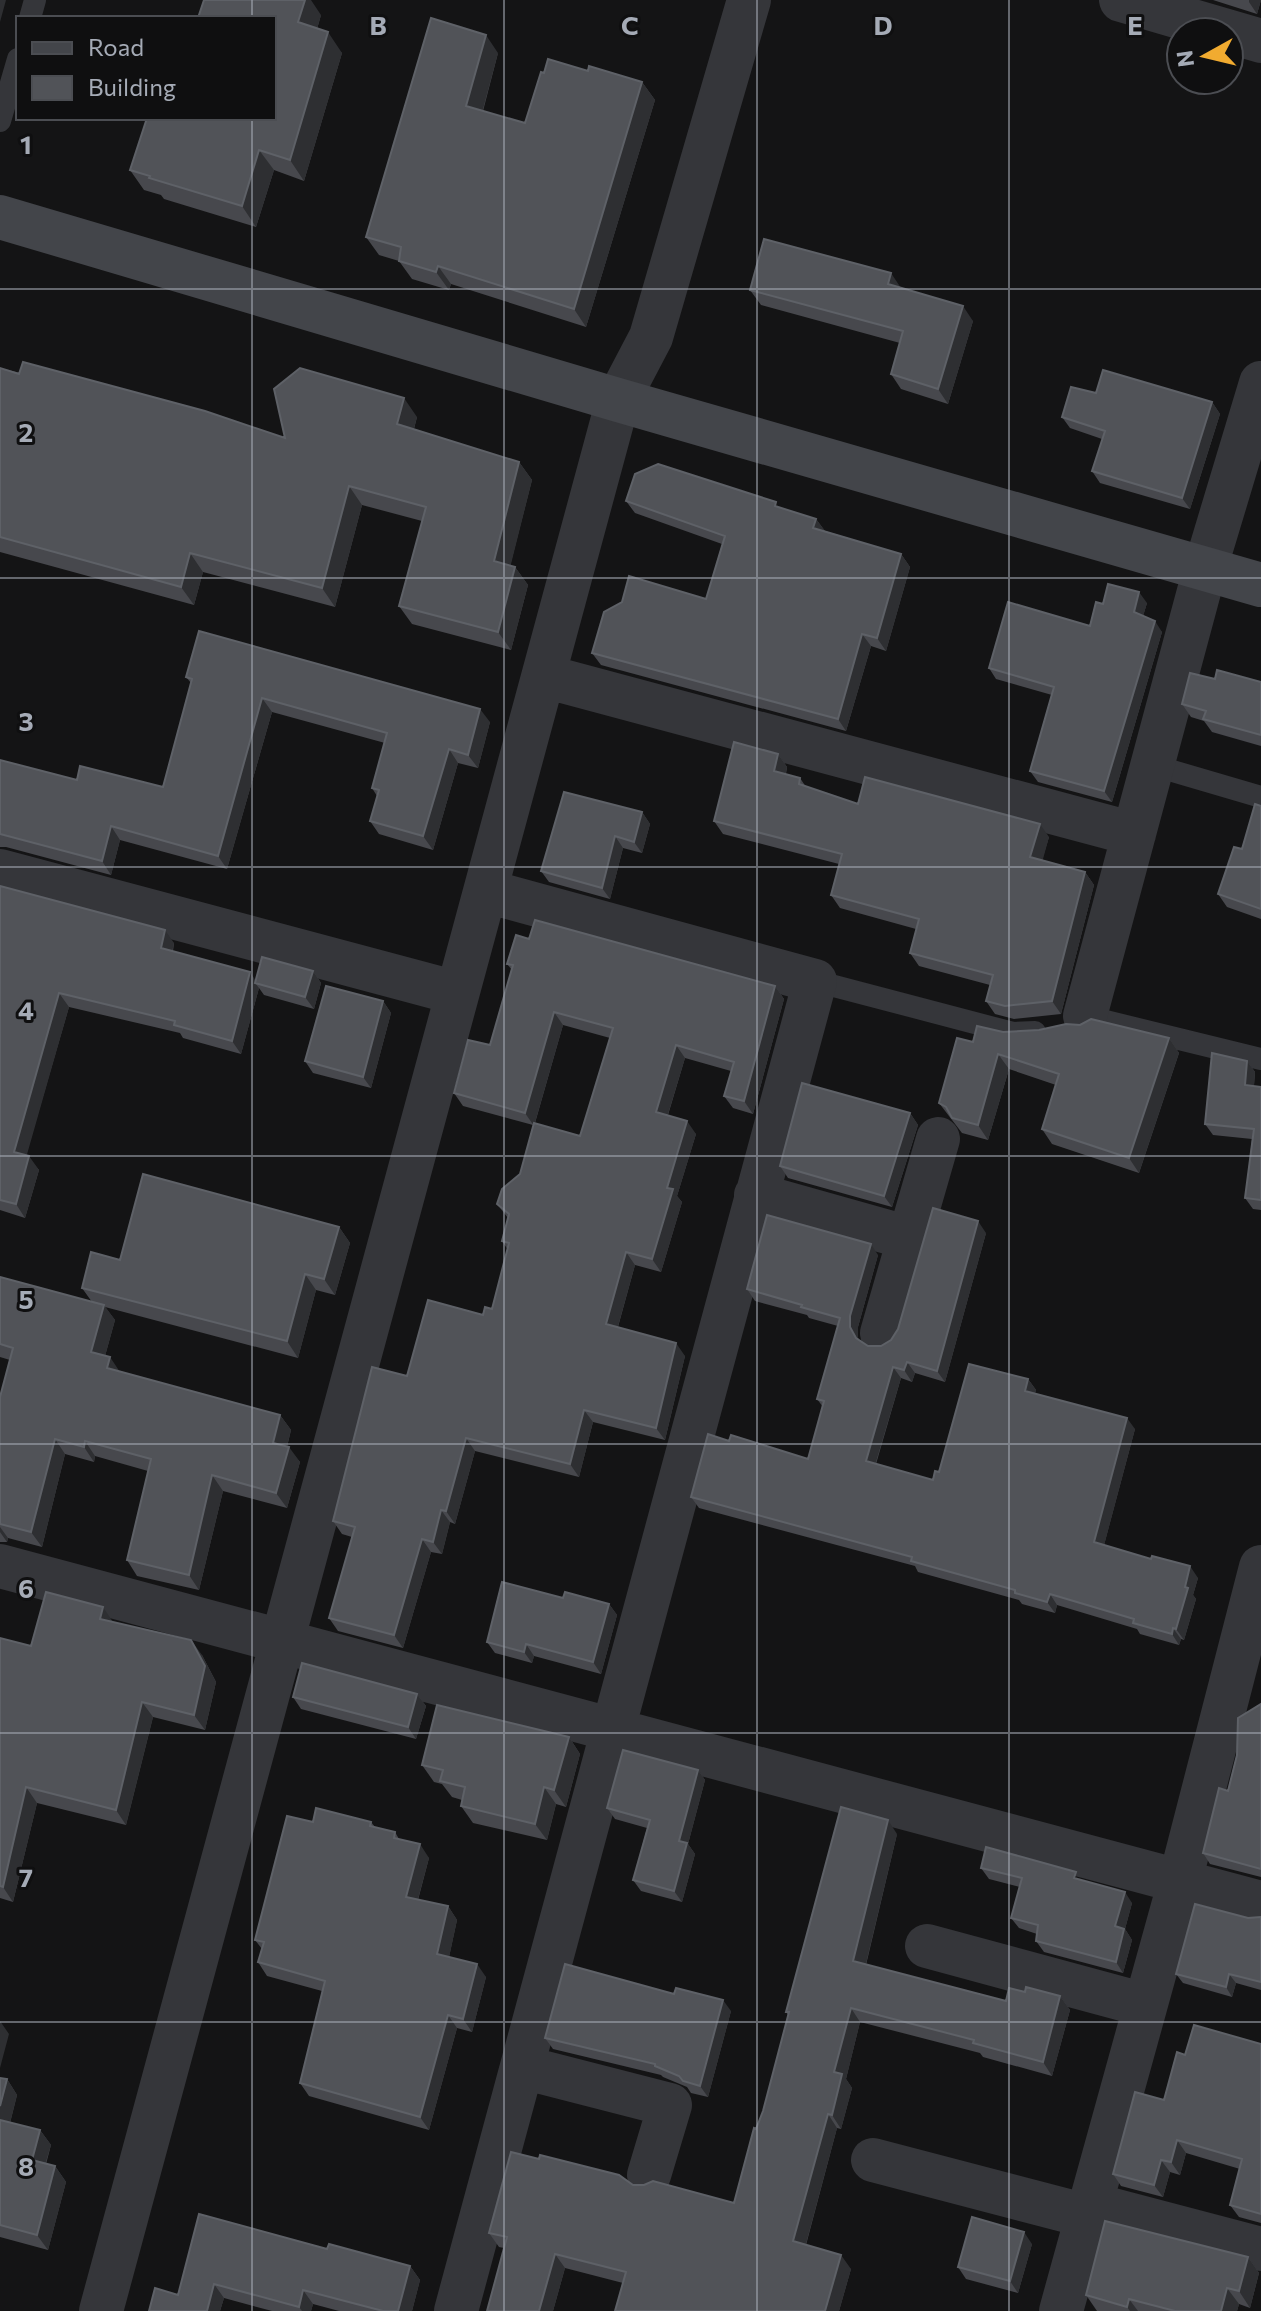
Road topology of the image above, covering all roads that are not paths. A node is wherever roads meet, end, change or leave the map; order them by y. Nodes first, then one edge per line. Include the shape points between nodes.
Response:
1 (749, 0) edge
2 (1121, 0) edge
3 (1261, 41) edge
4 (16, 66) edge
5 (0, 121) edge
6 (0, 217) edge
7 (1261, 383) edge
8 (618, 400) junction
9 (1205, 569) junction
10 (1261, 585) edge
11 (544, 676) junction
12 (1152, 765) junction
13 (1261, 797) edge
14 (1134, 834) junction
15 (0, 871) edge
16 (486, 891) junction
17 (815, 981) junction
18 (457, 993) junction
19 (1085, 1016) junction
20 (1261, 1059) edge
21 (938, 1139) dead end
22 (756, 1195) junction
23 (909, 1238) junction
24 (882, 1333) dead end
25 (0, 1566) edge
26 (1261, 1567) edge
27 (282, 1641) junction
28 (1245, 1687) edge
29 (614, 1730) junction
30 (1180, 1881) junction
31 (1261, 1903) edge
32 (927, 1946) dead end
33 (1145, 2005) junction
34 (522, 2067) junction
35 (873, 2160) dead end
36 (649, 2175) dead end
37 (1089, 2210) junction
38 (1261, 2249) edge
39 (101, 2311) edge
40 (456, 2311) edge
41 (1061, 2311) edge

1 - 8 street via 651,337
2 - 3 street
4 - 5 lane
6 - 8 street
7 - 9 street
8 - 9 street
8 - 11 street
9 - 10 street
9 - 12 street
11 - 14 street
11 - 16 street
12 - 13 lane
12 - 14 street
14 - 19 street
15 - 18 street
16 - 17 street
16 - 18 street
17 - 19 lane via 1013,1033 1071,1026
17 - 22 street
18 - 27 street
19 - 20 lane
21 - 23 street
22 - 23 street
22 - 29 street
23 - 24 street
25 - 27 street
26 - 28 street
27 - 29 street
27 - 39 street
28 - 30 street
29 - 30 street
29 - 34 street
30 - 31 street
30 - 33 street
32 - 33 street
33 - 37 street
34 - 36 street via 670,2105
34 - 40 street
35 - 37 street
37 - 38 street
37 - 41 street

